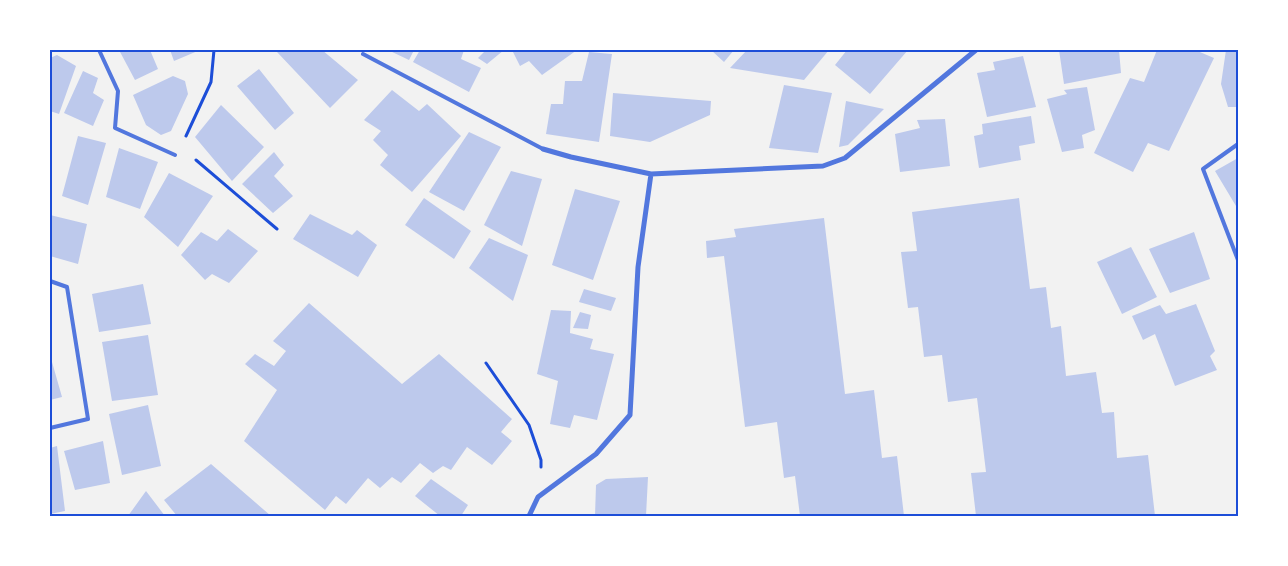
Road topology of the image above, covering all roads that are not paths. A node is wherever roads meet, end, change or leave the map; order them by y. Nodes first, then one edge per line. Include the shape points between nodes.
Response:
1 (98, 50) edge
2 (974, 51) edge
3 (363, 54) dead end
4 (1238, 144) edge
5 (543, 149) joint
6 (175, 155) road end
7 (651, 174) junction
8 (1238, 260) edge
9 (50, 281) edge
10 (50, 428) edge
11 (529, 516) edge

1 - 6 lane via 118,91 115,128
2 - 7 street via 845,158 822,166
3 - 5 lane
4 - 8 lane via 1203,169
5 - 7 street
7 - 11 street via 638,267 630,415 596,454 538,497
9 - 10 lane via 68,287 88,419

